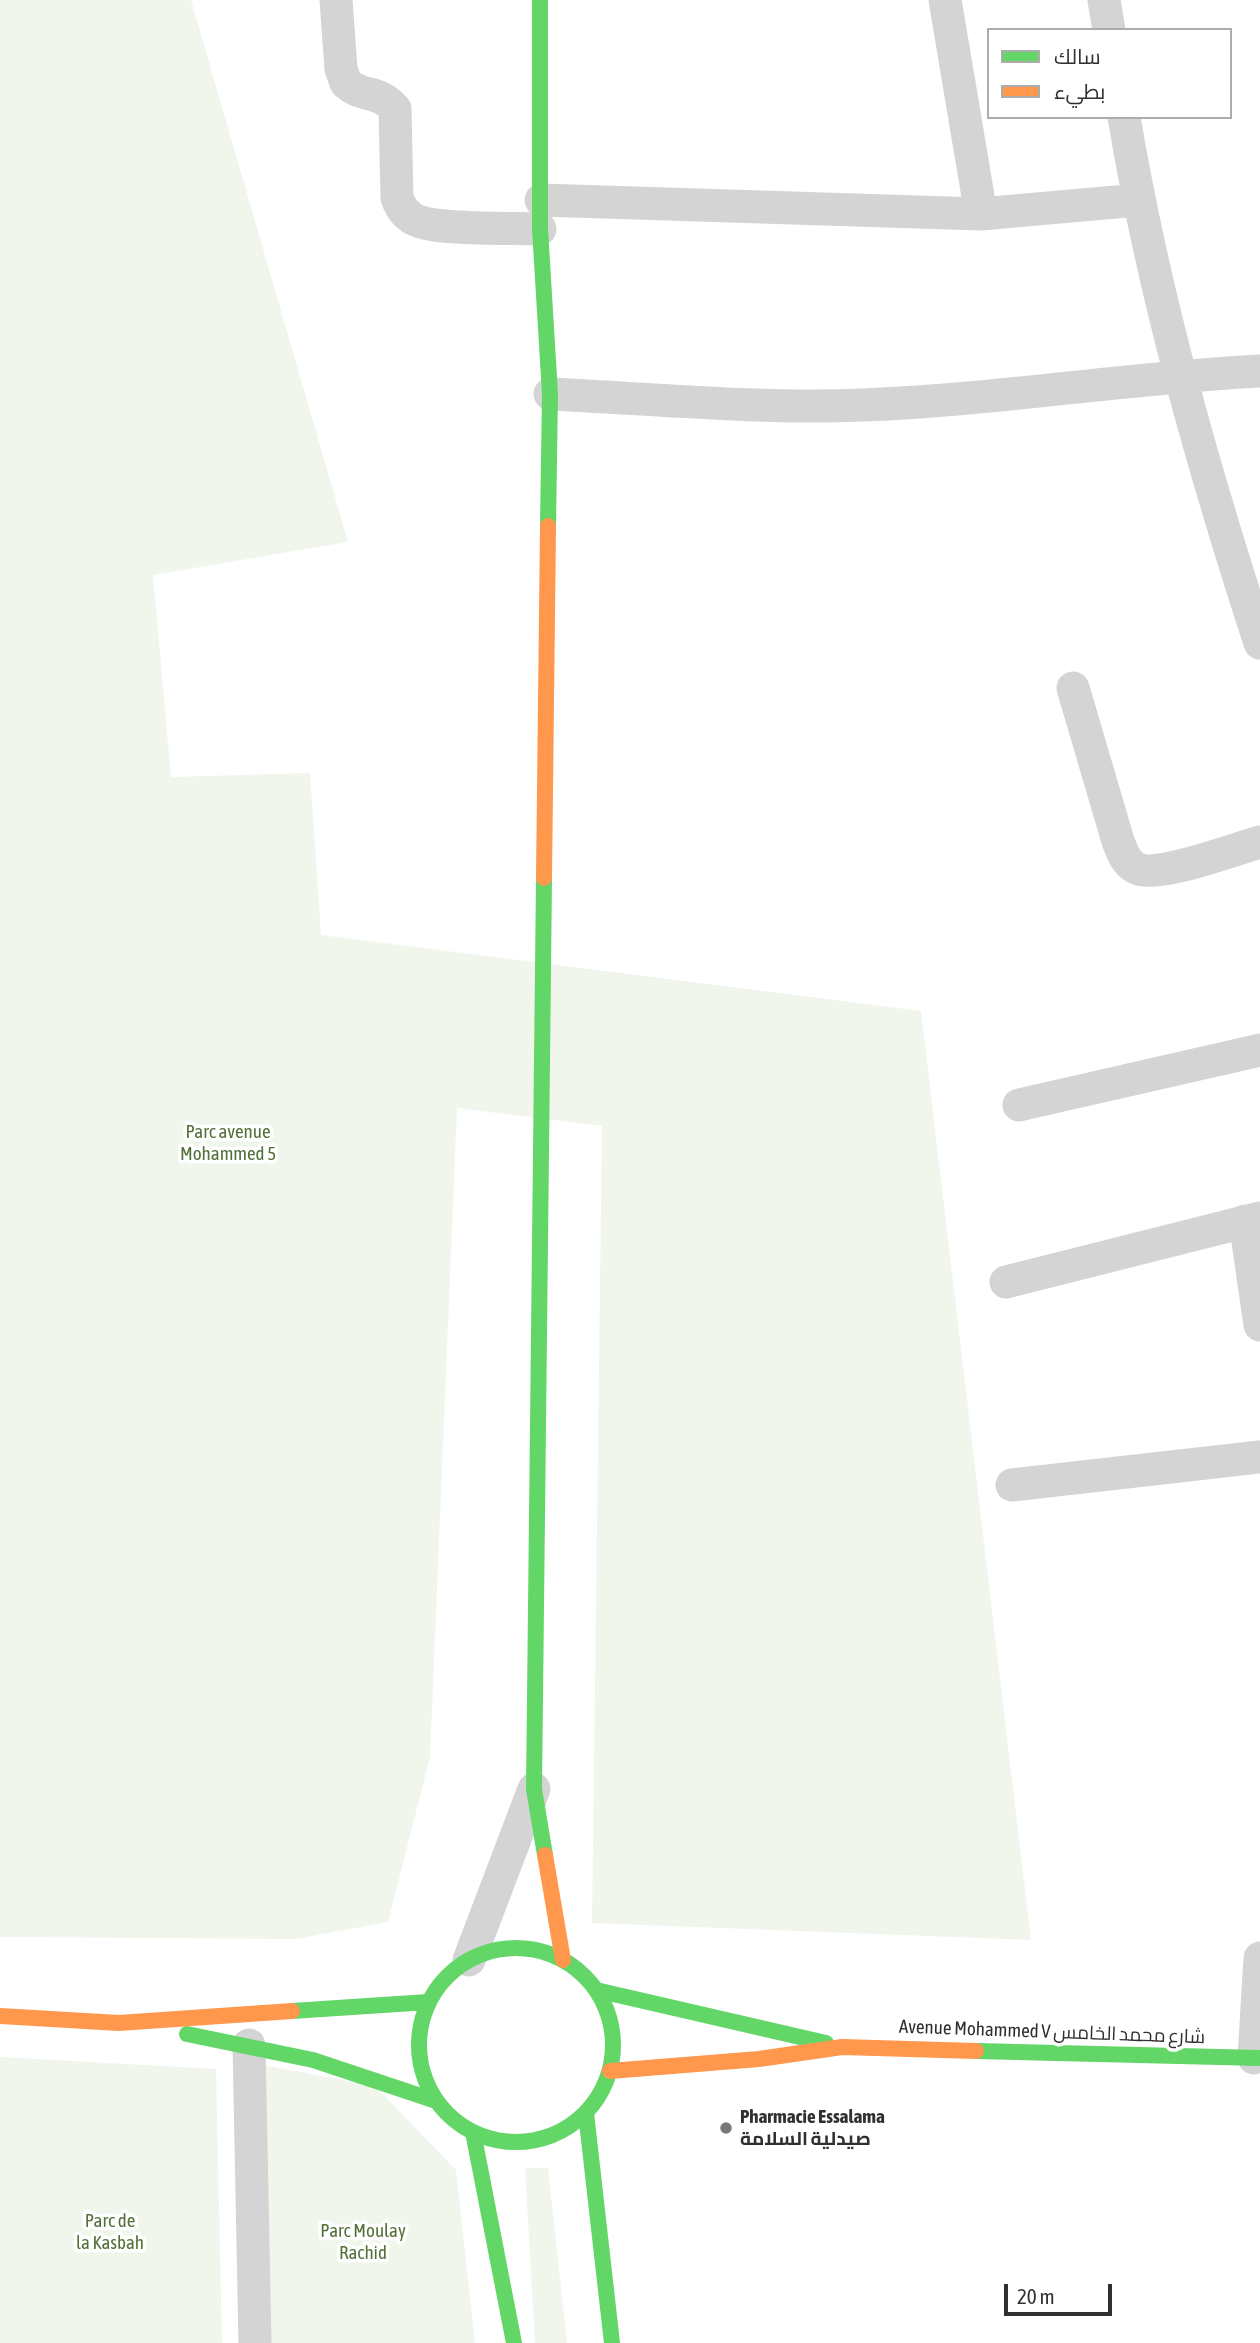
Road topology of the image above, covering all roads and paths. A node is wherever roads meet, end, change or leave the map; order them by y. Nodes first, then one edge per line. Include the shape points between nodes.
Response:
1 (336, 0) edge
2 (540, 0) edge
3 (944, 0) edge
4 (1104, 0) edge
5 (1109, 28) edge
6 (1124, 119) edge
7 (1138, 200) junction
8 (540, 214) junction
9 (981, 214) junction
10 (1260, 371) edge
11 (1179, 375) junction
12 (550, 394) junction
13 (1260, 643) edge
14 (1073, 688) dead end
15 (1260, 842) edge
16 (1260, 1050) edge
17 (1019, 1105) dead end
18 (1252, 1219) edge
19 (1006, 1282) dead end
20 (1260, 1325) edge
21 (1260, 1457) edge
22 (1012, 1485) dead end
23 (534, 1789) junction
24 (1260, 1958) edge
25 (469, 1960) junction
26 (562, 1960) junction
27 (596, 1990) junction
28 (429, 2001) junction
29 (0, 2016) edge
30 (119, 2022) junction
31 (250, 2045) junction
32 (842, 2047) junction
33 (1257, 2058) edge
34 (610, 2071) junction
35 (436, 2101) junction
36 (586, 2113) junction
37 (473, 2133) junction
38 (254, 2343) edge
39 (514, 2343) edge
40 (612, 2343) edge

1 - 8 street via 346,83 358,91 377,94 395,109 400,207 428,224
2 - 8 main road
3 - 9 street
4 - 5 street
6 - 7 street
7 - 9 street
7 - 11 street
8 - 9 street
8 - 12 main road
10 - 11 street
11 - 12 street via 863,405
11 - 13 street
12 - 23 main road
14 - 15 street via 1128,862 1137,869 1159,870
16 - 17 street
18 - 19 street
18 - 20 street
21 - 22 street
23 - 25 street
23 - 26 main road
24 - 33 street
25 - 26 main road via 499,1949 532,1949
25 - 28 main road via 445,1978
26 - 27 main road
27 - 32 main road
27 - 34 main road via 608,2016 613,2044
28 - 30 main road
28 - 35 main road via 419,2030 419,2055 424,2079
29 - 30 main road
30 - 31 main road
31 - 35 main road via 313,2060
31 - 38 street
32 - 33 main road, Avenue Mohammed V شارع محمد الخامس
32 - 34 main road
34 - 36 main road
35 - 37 main road
36 - 37 main road via 567,2129 533,2141 496,2140
36 - 40 main road
37 - 39 main road

